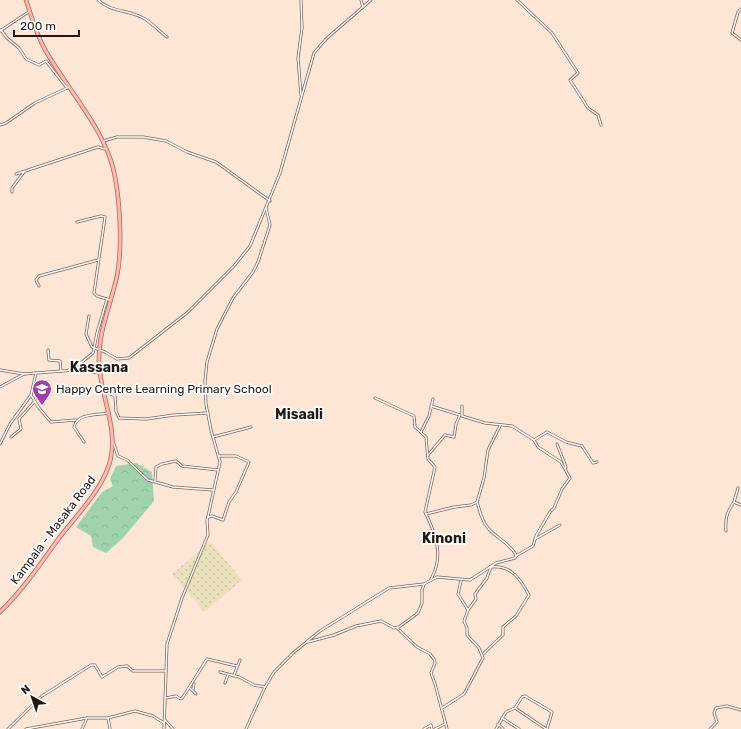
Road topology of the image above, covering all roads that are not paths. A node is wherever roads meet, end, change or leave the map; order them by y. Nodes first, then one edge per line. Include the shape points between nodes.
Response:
1 (26, 0) edge
2 (98, 0) edge
3 (301, 0) edge
4 (361, 0) edge
5 (372, 0) edge
6 (517, 0) edge
7 (364, 7) junction
8 (741, 10) edge
9 (30, 11) junction
10 (1, 30) edge
11 (167, 36) dead end
12 (741, 40) edge
13 (68, 88) junction
14 (301, 97) junction
15 (0, 125) edge
16 (601, 125) dead end
17 (103, 141) junction
18 (107, 150) junction
19 (24, 172) junction
20 (16, 174) dead end
21 (12, 192) dead end
22 (270, 201) junction
23 (266, 208) junction
24 (77, 222) dead end
25 (98, 260) junction
26 (39, 286) dead end
27 (109, 299) junction
28 (89, 316) dead end
29 (95, 349) junction
30 (48, 350) dead end
31 (99, 350) junction
32 (0, 370) edge
33 (67, 371) junction
34 (61, 372) junction
35 (36, 373) junction
36 (100, 373) junction
37 (24, 374) junction
38 (0, 387) edge
39 (103, 391) junction
40 (31, 395) junction
41 (375, 398) dead end
42 (433, 399) dead end
43 (34, 402) junction
44 (431, 406) junction
45 (462, 406) dead end
46 (109, 413) junction
47 (208, 413) junction
48 (460, 415) junction
49 (76, 420) junction
50 (500, 425) junction
51 (251, 427) dead end
52 (421, 432) junction
53 (11, 437) dead end
54 (213, 437) junction
55 (112, 440) junction
56 (534, 440) junction
57 (84, 442) dead end
58 (0, 444) edge
59 (557, 444) dead end
60 (219, 456) junction
61 (427, 456) junction
62 (553, 457) junction
63 (561, 457) junction
64 (597, 462) dead end
65 (565, 469) junction
66 (218, 470) junction
67 (155, 481) junction
68 (738, 488) dead end
69 (214, 490) junction
70 (476, 502) junction
71 (734, 502) junction
72 (741, 505) edge
73 (426, 514) junction
74 (208, 517) junction
75 (560, 525) dead end
76 (726, 531) dead end
77 (535, 539) junction
78 (516, 556) junction
79 (488, 567) junction
80 (491, 567) junction
81 (431, 579) junction
82 (460, 580) junction
83 (424, 584) junction
84 (468, 610) junction
85 (0, 612) edge
86 (397, 628) junction
87 (306, 643) junction
88 (483, 654) junction
89 (240, 660) dead end
90 (237, 666) junction
91 (166, 671) junction
92 (220, 672) dead end
93 (228, 675) junction
94 (234, 676) junction
95 (226, 683) dead end
96 (194, 684) dead end
97 (265, 687) junction
98 (190, 688) junction
99 (193, 689) junction
100 (196, 694) dead end
101 (166, 698) junction
102 (442, 708) junction
103 (515, 708) junction
104 (741, 710) edge
105 (88, 718) junction
106 (108, 718) junction
107 (502, 718) junction
108 (164, 719) junction
109 (164, 723) junction
110 (445, 724) junction
111 (498, 724) junction
112 (8, 729) edge
113 (26, 729) edge
114 (82, 729) edge
115 (110, 729) edge
116 (164, 729) edge
117 (173, 729) edge
118 (246, 729) edge
119 (424, 729) edge
120 (432, 729) edge
121 (435, 729) edge
122 (447, 729) edge
123 (496, 729) edge
124 (503, 729) edge
125 (519, 729) edge
126 (546, 729) edge
127 (710, 729) edge

1 - 9 main road, Kampala - Masaka Road
2 - 11 street via 109,8 126,11 145,19
3 - 14 street via 302,34 298,58
4 - 7 street
5 - 7 street
6 - 16 street via 552,33 578,73 570,80 588,108 598,115
7 - 14 street via 319,46 311,62
8 - 12 street via 738,12 732,33
9 - 10 street
9 - 13 main road, Kampala - Masaka Road via 44,48
10 - 13 street via 31,63 39,65 46,61 51,65
13 - 15 street
13 - 17 main road, Kampala - Masaka Road
14 - 22 street via 288,150
17 - 18 main road, Kampala - Masaka Road
17 - 22 street via 117,137 166,142 216,162
18 - 19 street via 98,147
18 - 27 main road, Kampala - Masaka Road via 116,186 119,243 118,272
19 - 20 street
19 - 21 street via 12,188
22 - 23 street
23 - 31 street via 255,237 244,255 188,312 129,358 117,359
23 - 47 street via 270,225 257,266 233,298 216,329 204,381
24 - 25 street via 104,217
25 - 26 street via 39,276 36,280
25 - 27 street via 94,294
27 - 29 street via 97,333
27 - 31 main road, Kampala - Masaka Road
28 - 29 street via 86,334 89,344
29 - 31 street
29 - 33 street via 82,362
30 - 34 street via 49,360 60,361
31 - 36 main road, Kampala - Masaka Road
32 - 37 street
33 - 34 street
33 - 36 street
34 - 35 street
35 - 37 street
35 - 40 street
36 - 39 main road, Kampala - Masaka Road
37 - 38 street
39 - 46 main road, Kampala - Masaka Road
39 - 47 street via 115,396 119,418 146,419
40 - 43 street
40 - 58 street via 10,424
41 - 52 street via 414,417 415,428
42 - 44 street
43 - 49 street via 51,422
43 - 53 street via 19,419 21,429
44 - 48 street
44 - 52 street
45 - 48 street
46 - 49 street
46 - 55 main road, Kampala - Masaka Road
47 - 54 street
48 - 50 street via 478,422
48 - 61 street via 454,437 445,435
49 - 57 street via 74,427
50 - 56 street via 520,429
50 - 70 street via 488,450 484,478
51 - 54 street
52 - 61 street via 427,440
54 - 60 street
55 - 67 street via 118,456 127,460 148,480
55 - 85 main road, Kampala - Masaka Road via 109,465 100,484 35,571
56 - 62 street via 538,447
56 - 64 street via 547,432 566,442 584,447 593,462
59 - 63 street
60 - 66 street
60 - 74 street via 236,456 249,462 223,520
61 - 73 street via 435,467
62 - 63 street
62 - 65 street via 559,460
63 - 65 street
65 - 77 street via 570,478
66 - 67 street via 182,466 176,461 169,462 156,467
66 - 69 street
67 - 69 street via 173,487
68 - 71 street
69 - 74 street
70 - 73 street via 471,506
70 - 78 street via 484,523 509,544
71 - 72 street
71 - 76 street via 725,517
73 - 81 street via 434,528 439,558
74 - 91 street via 208,535 171,628
75 - 77 street
77 - 78 street via 533,546
78 - 79 street via 510,561
79 - 80 street
79 - 82 street via 470,580
80 - 84 street
80 - 88 street via 504,568 514,574 523,582 529,595 516,616 503,627 503,635
81 - 82 street via 441,577
81 - 83 street
82 - 84 street via 458,594
83 - 86 street via 418,613
83 - 87 street via 390,588 320,631
84 - 88 street via 464,621 467,635
86 - 87 street via 381,621 356,626
86 - 102 street via 434,659 435,664 431,673
87 - 97 street via 276,669
88 - 102 street via 468,690
89 - 90 street
90 - 94 street
90 - 98 street via 207,659
91 - 101 street
91 - 112 street via 134,671 127,666 118,667 102,677 95,665 91,665 53,688
92 - 93 street
93 - 94 street
93 - 95 street
94 - 97 street
96 - 99 street
97 - 118 street
98 - 99 street
98 - 101 street via 181,699 176,696
99 - 100 street
101 - 108 street
102 - 110 street
103 - 107 street
103 - 126 street
103 - 126 street via 522,697 526,696 552,712
104 - 127 street via 727,706 716,708 714,713 717,722
105 - 106 street
105 - 113 street
105 - 114 street
106 - 109 street via 135,710
106 - 115 street
107 - 111 street
107 - 125 street
108 - 109 street
108 - 117 street
109 - 116 street
110 - 121 street
110 - 122 street
111 - 123 street
111 - 124 street
119 - 120 street via 431,725

